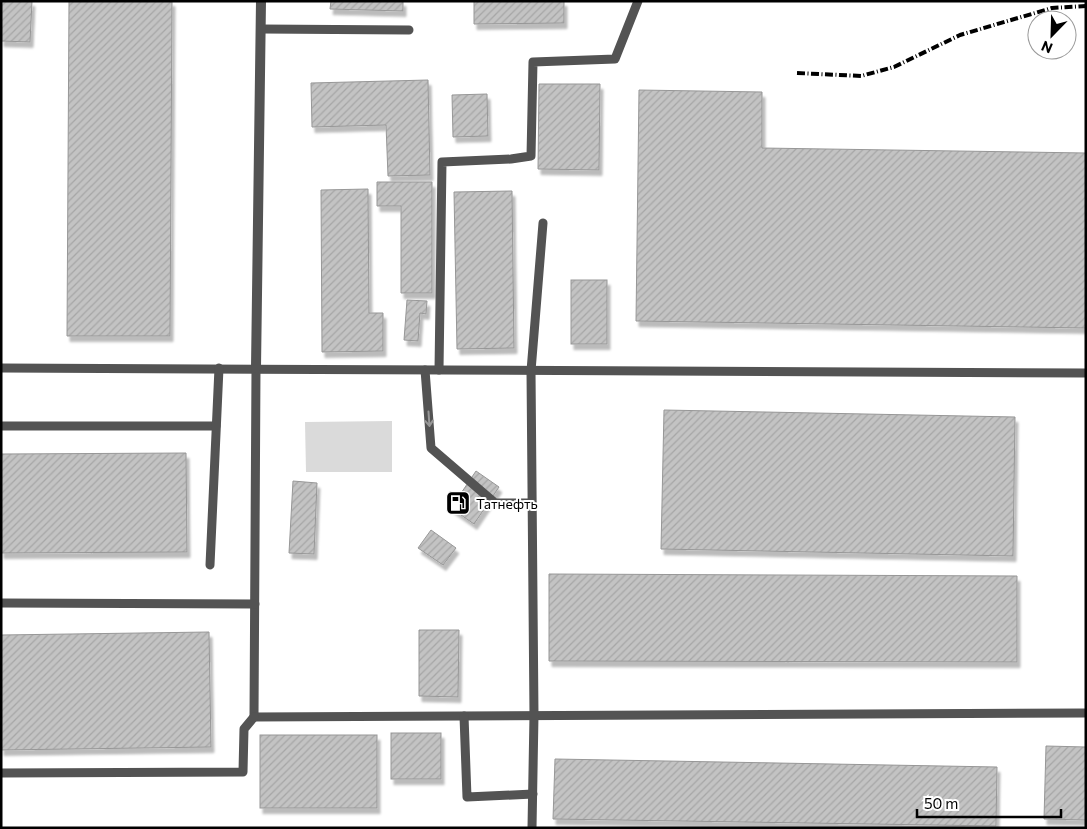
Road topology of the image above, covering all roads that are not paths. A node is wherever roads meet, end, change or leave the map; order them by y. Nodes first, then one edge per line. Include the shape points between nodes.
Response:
1 (261, 1) edge
2 (638, 1) edge
3 (261, 29) junction
4 (409, 30) dead end
5 (543, 222) dead end
6 (1, 368) edge
7 (219, 368) junction
8 (256, 368) junction
9 (425, 370) junction
10 (439, 370) junction
11 (531, 371) junction
12 (1086, 374) edge
13 (1, 426) edge
14 (216, 426) junction
15 (532, 503) junction
16 (210, 565) dead end
17 (1, 603) edge
18 (255, 604) junction
19 (1086, 713) edge
20 (534, 715) junction
21 (464, 716) junction
22 (254, 717) junction
23 (1, 773) edge
24 (533, 794) junction
25 (532, 828) edge

1 - 3 street
2 - 10 lane via 614,59 533,62 531,156 442,162
3 - 4 lane
3 - 8 street
5 - 11 lane
6 - 7 lane
7 - 8 lane
7 - 14 lane
8 - 9 lane
8 - 18 lane
9 - 10 lane
9 -> 15 lane via 431,448 495,503
10 - 11 lane
11 - 12 lane
11 - 15 lane
13 - 14 lane
14 - 16 lane
15 - 20 lane
17 - 18 lane
18 - 22 lane
19 - 20 lane
20 - 21 lane
20 - 24 lane
21 - 22 lane
21 - 24 lane via 467,797
22 - 23 lane via 244,729 243,772
24 - 25 lane

